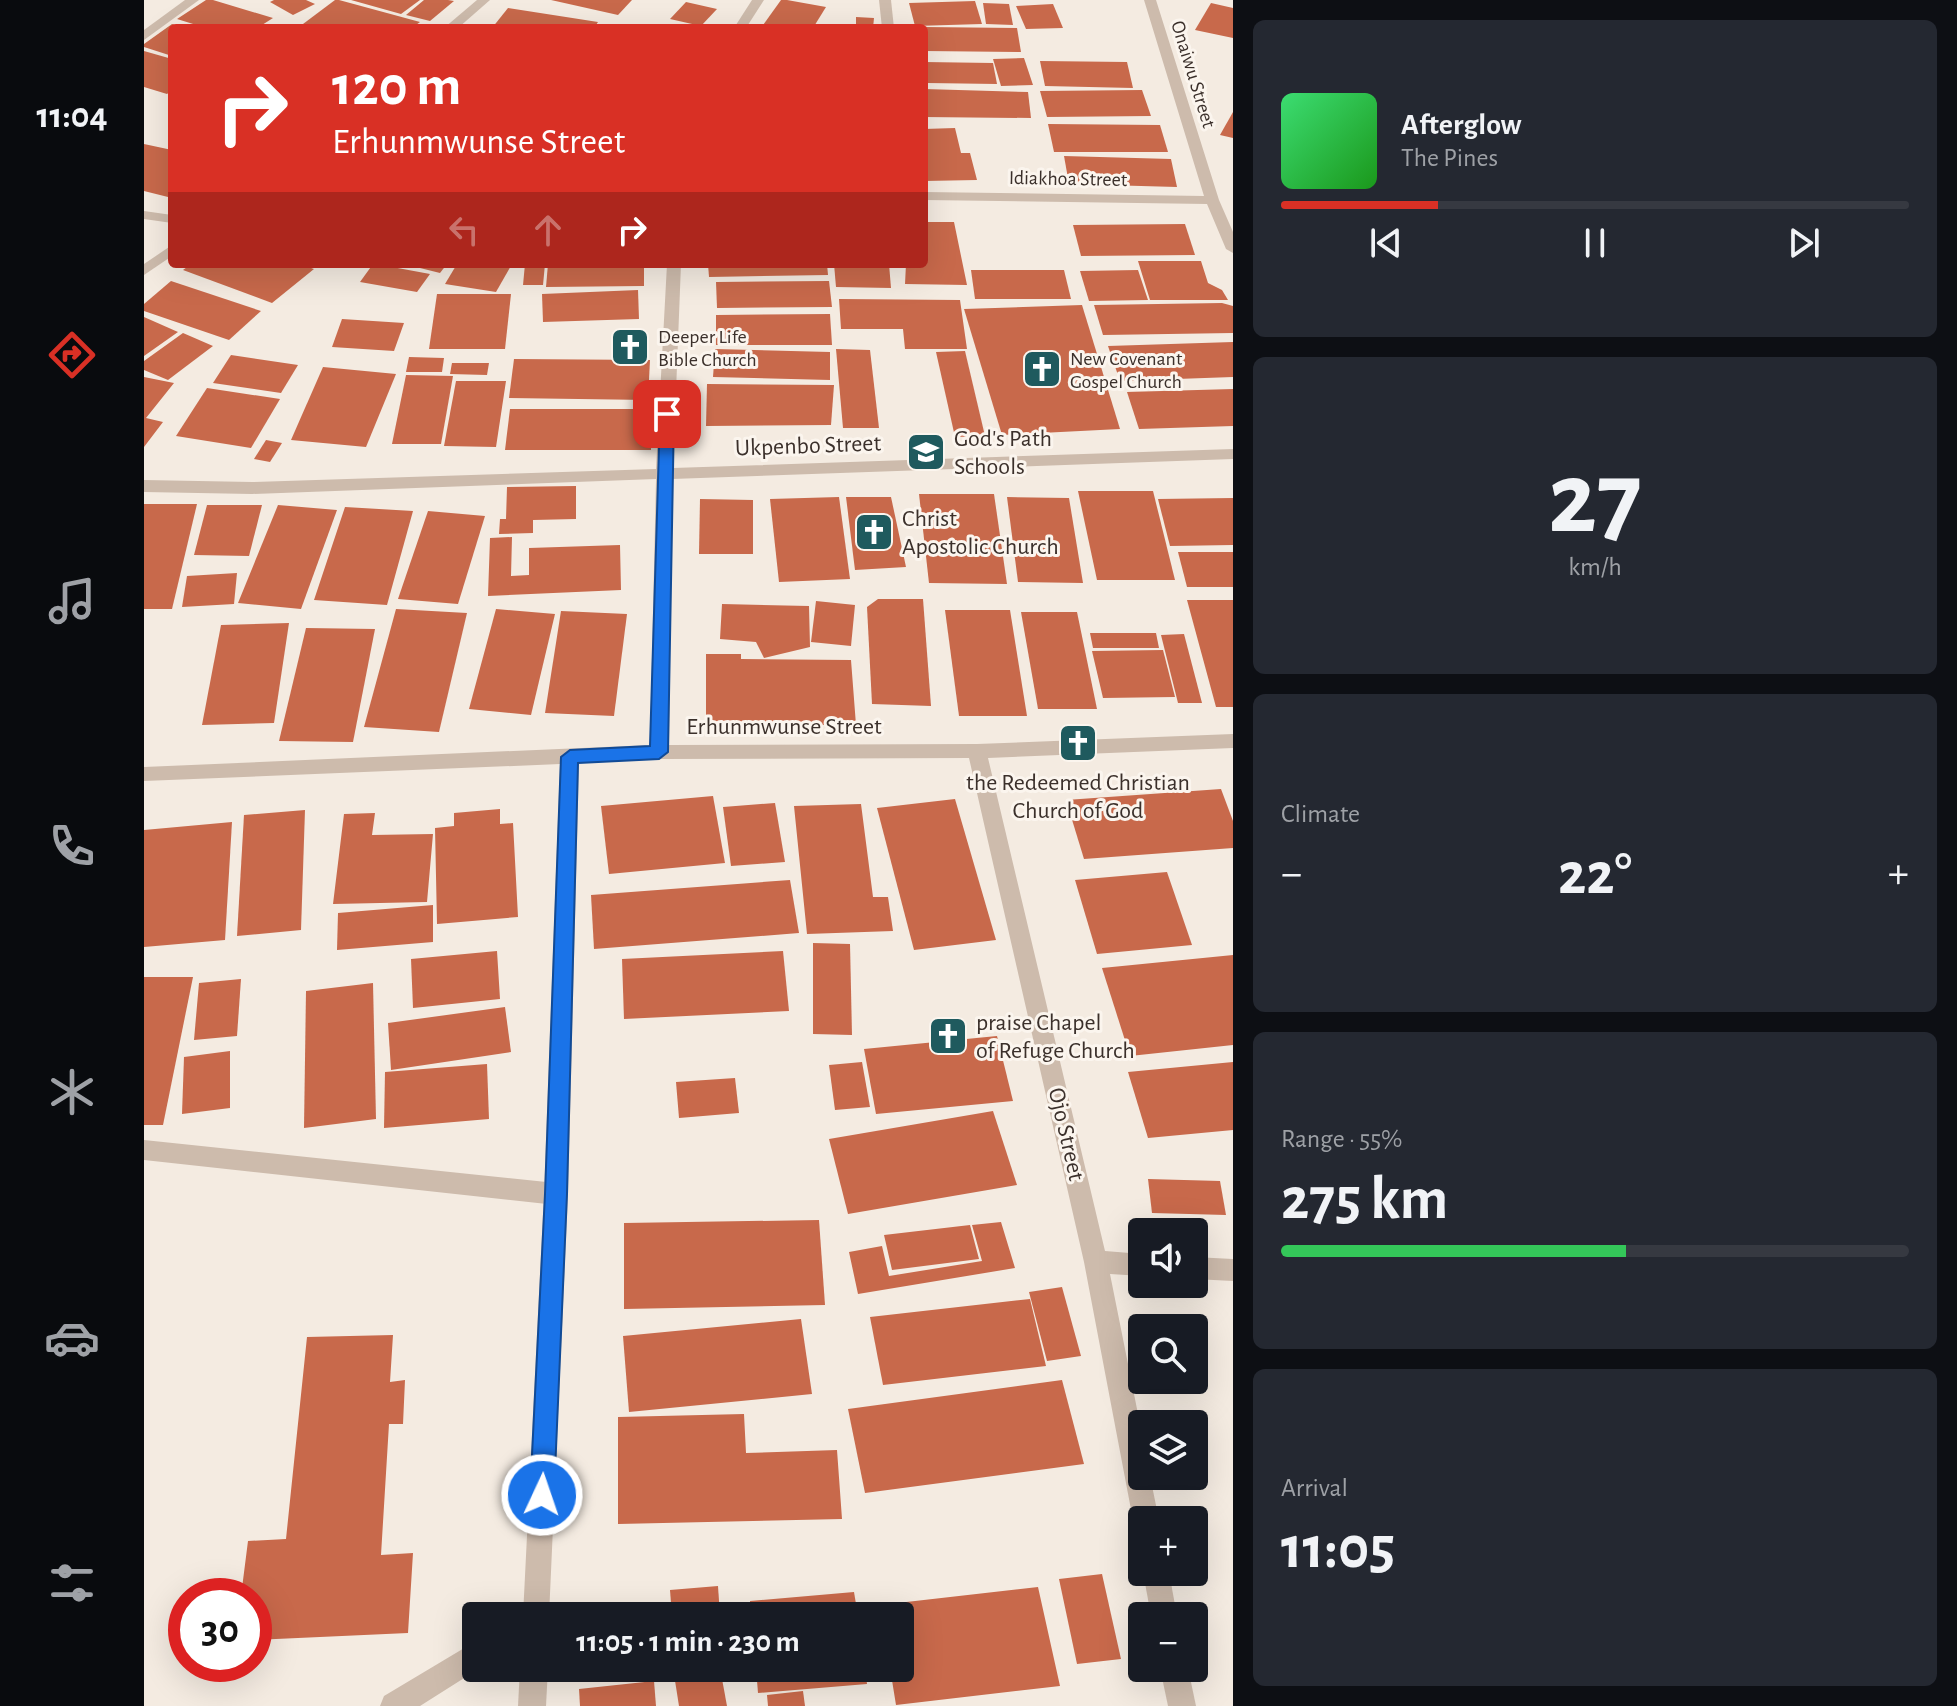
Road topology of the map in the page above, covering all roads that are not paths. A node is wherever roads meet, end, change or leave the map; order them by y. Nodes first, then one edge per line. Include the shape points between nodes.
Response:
1 (193, 0) edge
2 (484, 0) edge
3 (758, 0) edge
4 (885, 0) edge
5 (1150, 0) edge
6 (455, 24) edge
7 (743, 24) edge
8 (888, 24) edge
9 (144, 36) edge
10 (928, 196) edge
11 (1212, 200) junction
12 (144, 215) edge
13 (168, 218) edge
14 (1233, 249) edge
15 (168, 252) edge
16 (674, 268) edge
17 (144, 271) edge
18 (1233, 454) edge
19 (664, 474) junction
20 (144, 486) edge
21 (1233, 741) edge
22 (977, 751) junction
23 (659, 752) junction
24 (570, 757) junction
25 (144, 774) edge
26 (144, 1150) edge
27 (556, 1194) junction
28 (1096, 1262) junction
29 (1128, 1264) edge
30 (1208, 1269) edge
31 (1233, 1270) edge
32 (1143, 1506) edge
33 (537, 1602) edge
34 (462, 1664) edge
35 (533, 1682) edge
36 (1177, 1682) edge
37 (394, 1706) edge
38 (532, 1706) edge
39 (1182, 1706) edge

1 - 9 street
2 - 6 street
3 - 7 street
4 - 8 street
5 - 11 street, Onaiwu Street
10 - 11 street, Idiakhoa Street
11 - 14 street, Onaiwu Street
12 - 13 street
15 - 17 street
16 - 19 street
18 - 19 street, Ukpenbo Street
19 - 20 street, Ukpenbo Street via 252,488
19 - 23 street
21 - 22 street, Erhunmwunse Street
22 - 23 street, Erhunmwunse Street
22 - 28 street, Ojo Street
23 - 24 street, Erhunmwunse Street
24 - 25 street, Erhunmwunse Street
24 - 27 street
26 - 27 street
27 - 33 street
28 - 29 street
28 - 32 street, Ojo Street
30 - 31 street
34 - 37 street
35 - 38 street
36 - 39 street

